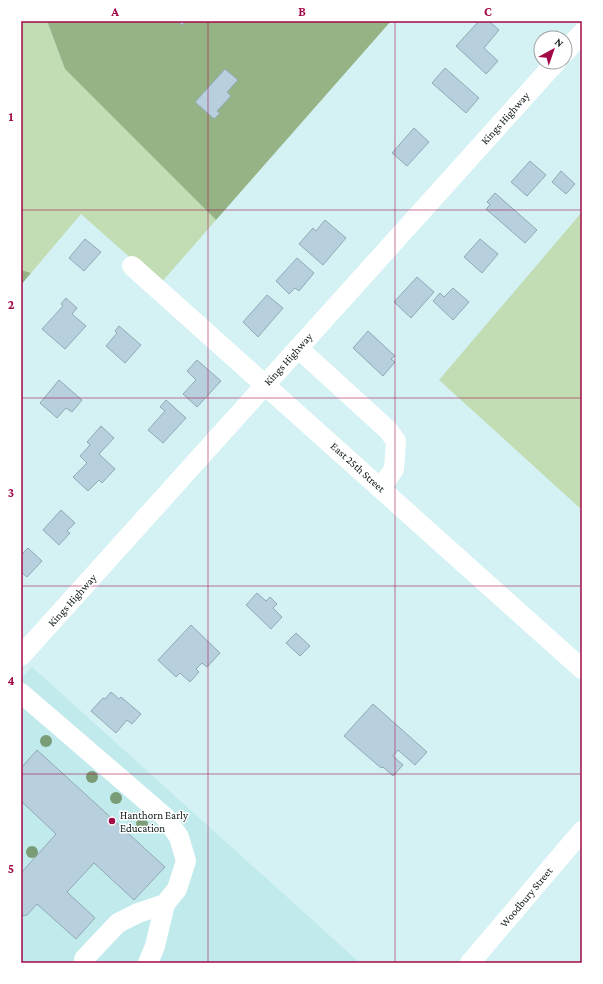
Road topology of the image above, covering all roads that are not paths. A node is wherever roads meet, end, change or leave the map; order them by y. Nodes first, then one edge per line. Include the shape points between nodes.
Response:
1 (582, 33) edge
2 (573, 43) edge
3 (549, 70) edge
4 (132, 266) dead end
5 (298, 348) junction
6 (266, 384) junction
7 (381, 488) junction
8 (21, 656) edge
9 (582, 669) edge
10 (21, 693) edge
11 (582, 830) edge
12 (165, 904) junction
13 (84, 963) edge
14 (148, 963) edge
15 (470, 963) edge

1 - 2 street
3 - 5 street, Kings Highway
4 - 6 street, East 25th Street
5 - 6 street, Kings Highway
5 - 7 street via 388,430 396,441 394,469
6 - 7 street, East 25th Street
6 - 8 street, Kings Highway
7 - 9 street, East 25th Street
10 - 12 street via 165,817 179,837 186,861 177,888
11 - 15 street, Woodbury Street
12 - 13 street via 118,923 84,959
12 - 14 street via 155,946

